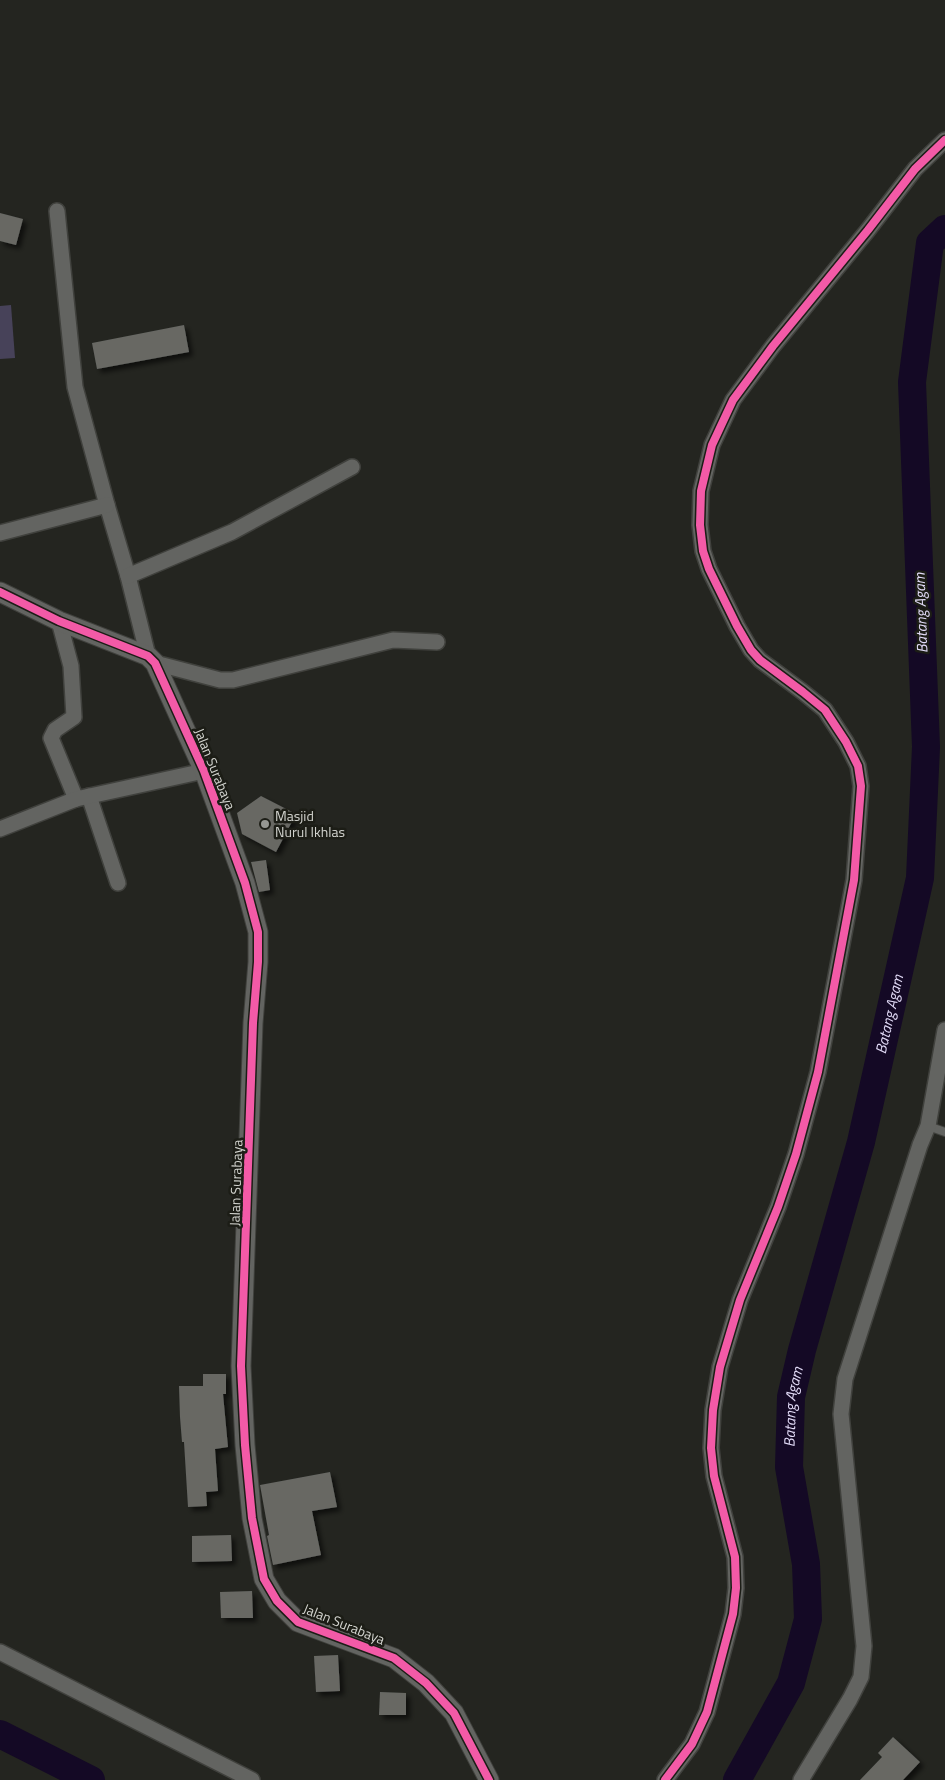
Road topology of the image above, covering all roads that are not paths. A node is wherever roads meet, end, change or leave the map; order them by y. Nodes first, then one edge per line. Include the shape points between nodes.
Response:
1 (945, 140) edge
2 (57, 211) dead end
3 (352, 467) dead end
4 (107, 505) junction
5 (0, 533) edge
6 (128, 576) junction
7 (0, 592) edge
8 (59, 621) junction
9 (437, 642) dead end
10 (152, 660) junction
11 (204, 771) junction
12 (83, 798) junction
13 (0, 829) edge
14 (118, 883) dead end
15 (945, 1030) edge
16 (928, 1126) junction
17 (945, 1132) edge
18 (0, 1652) edge
19 (252, 1780) edge
20 (489, 1780) edge
21 (665, 1780) edge
22 (801, 1780) edge

1 - 21 street via 915,169 732,400 712,445 701,491 703,551 751,650 824,710 858,766 861,786 854,880 818,1072 778,1207 740,1300 720,1366 713,1410 711,1448 714,1476 735,1557 733,1614 707,1712 692,1744
2 - 4 street via 75,387
3 - 6 street via 232,532
4 - 5 street
4 - 6 street
6 - 10 street
7 - 8 street
8 - 10 street
8 - 12 street via 71,666 74,717 54,730 51,738
9 - 10 street via 393,640 233,680 220,680
10 - 11 street, Jalan Surabaya
11 - 12 street
11 - 20 street, Jalan Surabaya via 245,883 258,932 242,1366 252,1518 264,1578 277,1601 298,1622 394,1658 426,1683 454,1713
12 - 13 street
12 - 14 street
15 - 16 street
16 - 17 lane
16 - 22 street via 845,1379 841,1414 864,1646 861,1677
18 - 19 street

